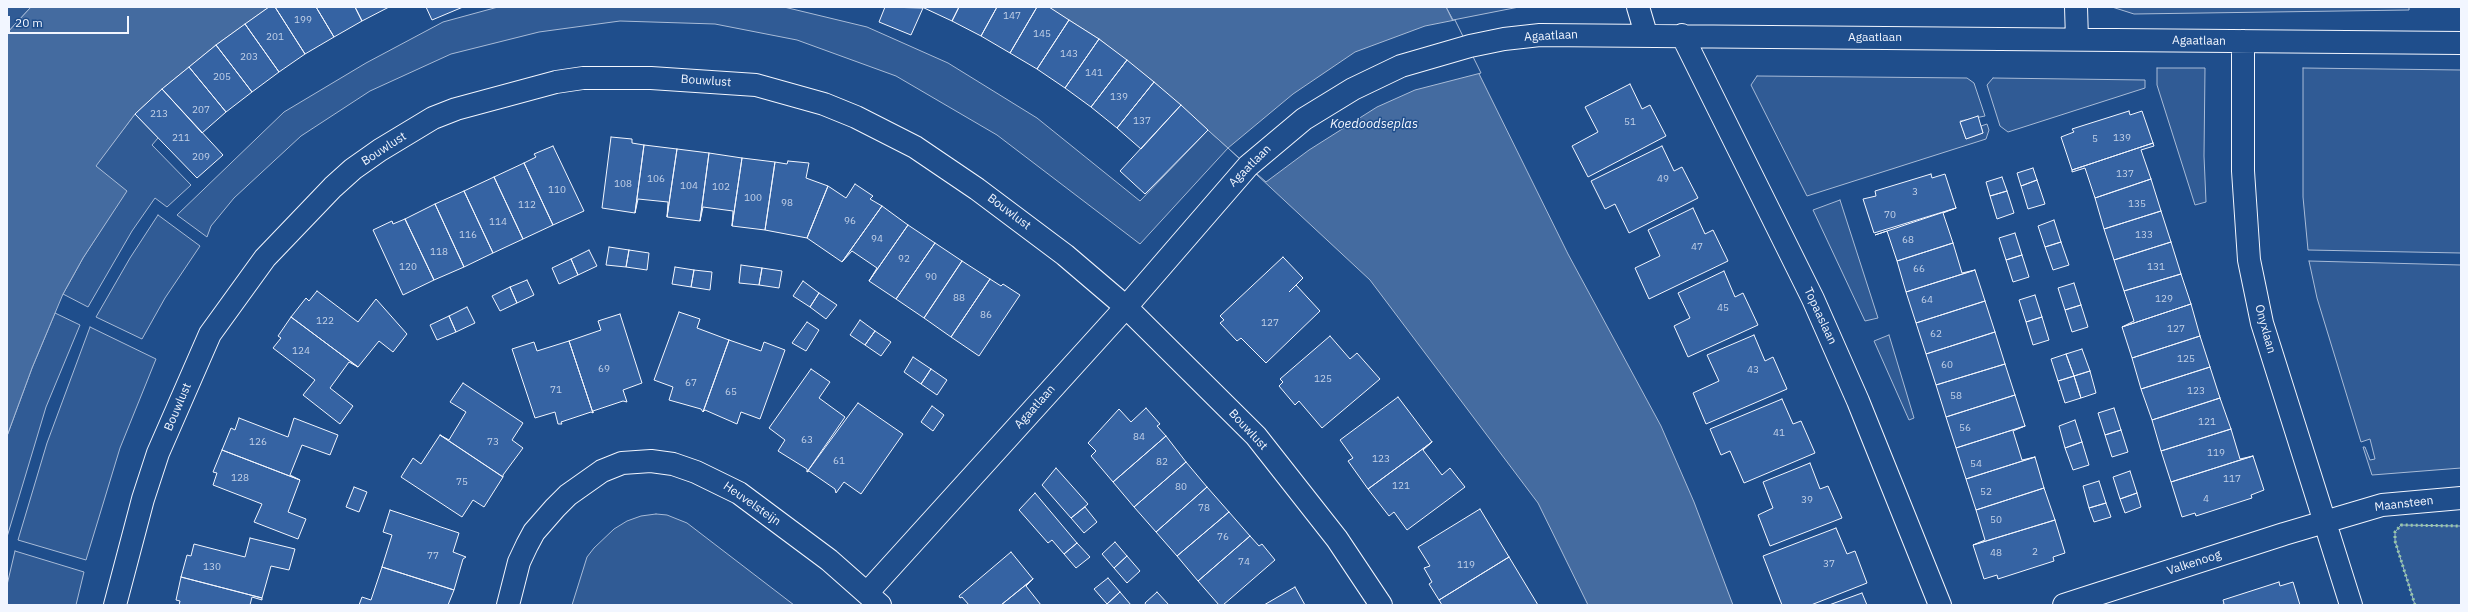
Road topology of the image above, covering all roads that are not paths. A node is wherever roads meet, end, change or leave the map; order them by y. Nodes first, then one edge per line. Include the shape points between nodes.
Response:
1 (1638, 7) edge
2 (2076, 7) edge
3 (1646, 34) junction
4 (1682, 35) junction
5 (2077, 39) junction
6 (2243, 41) junction
7 (2461, 43) edge
8 (1126, 307) junction
9 (2461, 498) edge
10 (2325, 521) junction
11 (874, 599) edge
12 (115, 605) edge
13 (508, 605) edge
14 (1382, 605) edge
15 (1940, 605) edge
16 (2064, 605) edge
17 (2351, 605) edge

1 - 3 street
2 - 5 street
3 - 4 street, Agaatlaan
3 - 8 street, Agaatlaan via 1540,35 1504,39 1427,57 1381,74 1304,119 1248,166
4 - 5 street, Agaatlaan
4 - 15 street, Topaaslaan via 1813,299 1858,401
5 - 6 street, Agaatlaan
6 - 7 street, Agaatlaan
6 - 10 street, Onyxlaan via 2243,171 2249,260 2262,323
8 - 11 street, Agaatlaan
8 - 12 street, Bouwlust via 1065,255 936,160 856,117 798,96 756,85 723,82 583,78 526,89 456,109 433,118 353,169 295,224 236,295 210,334 158,453 143,498
8 - 14 street, Bouwlust via 1275,458 1337,539
9 - 10 street, Maansteen via 2382,505
10 - 16 street, Valkenoog
10 - 17 street, Onyxlaan
11 - 13 street, Heuvelsteijn via 830,560 724,484 673,464 651,461 622,463 602,471 568,495 555,508 526,545

